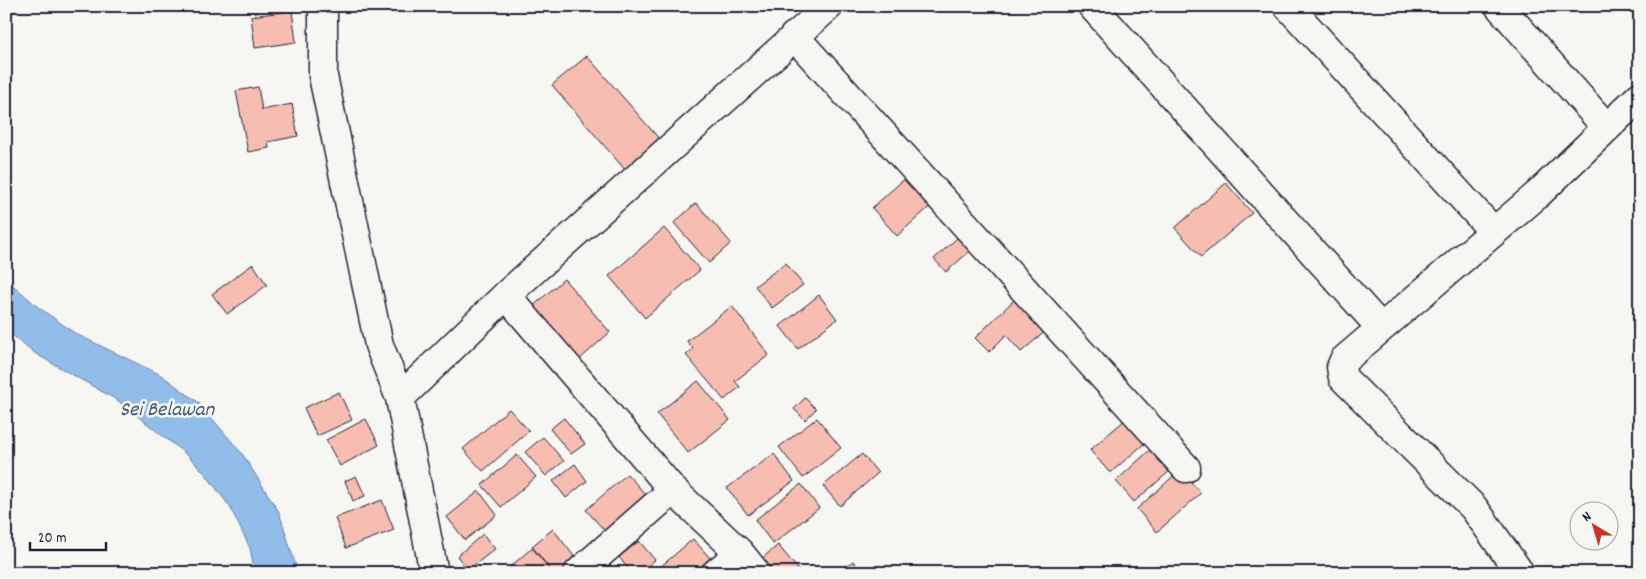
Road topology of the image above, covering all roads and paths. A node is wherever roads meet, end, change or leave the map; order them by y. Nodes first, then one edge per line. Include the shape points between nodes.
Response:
1 (323, 6) edge
2 (830, 6) edge
3 (1092, 6) edge
4 (1288, 6) edge
5 (1499, 6) edge
6 (794, 36) junction
7 (1640, 96) edge
8 (1607, 128) junction
9 (1494, 231) junction
10 (506, 295) junction
11 (1381, 328) junction
12 (400, 398) junction
13 (1186, 468) dead end
14 (673, 490) junction
15 (748, 563) edge
16 (434, 573) edge
17 (578, 573) edge
18 (716, 573) edge
19 (1520, 573) edge

1 - 12 street via 323,76 379,345
2 - 6 street
3 - 11 street
4 - 9 street
5 - 8 street
6 - 10 street
6 - 13 street
7 - 8 street
8 - 9 street
9 - 11 street
10 - 12 street
10 - 14 street
11 - 19 street via 1344,360 1341,367 1343,378 1401,432 1474,508
12 - 16 street
14 - 15 street
14 - 17 street
15 - 18 street

